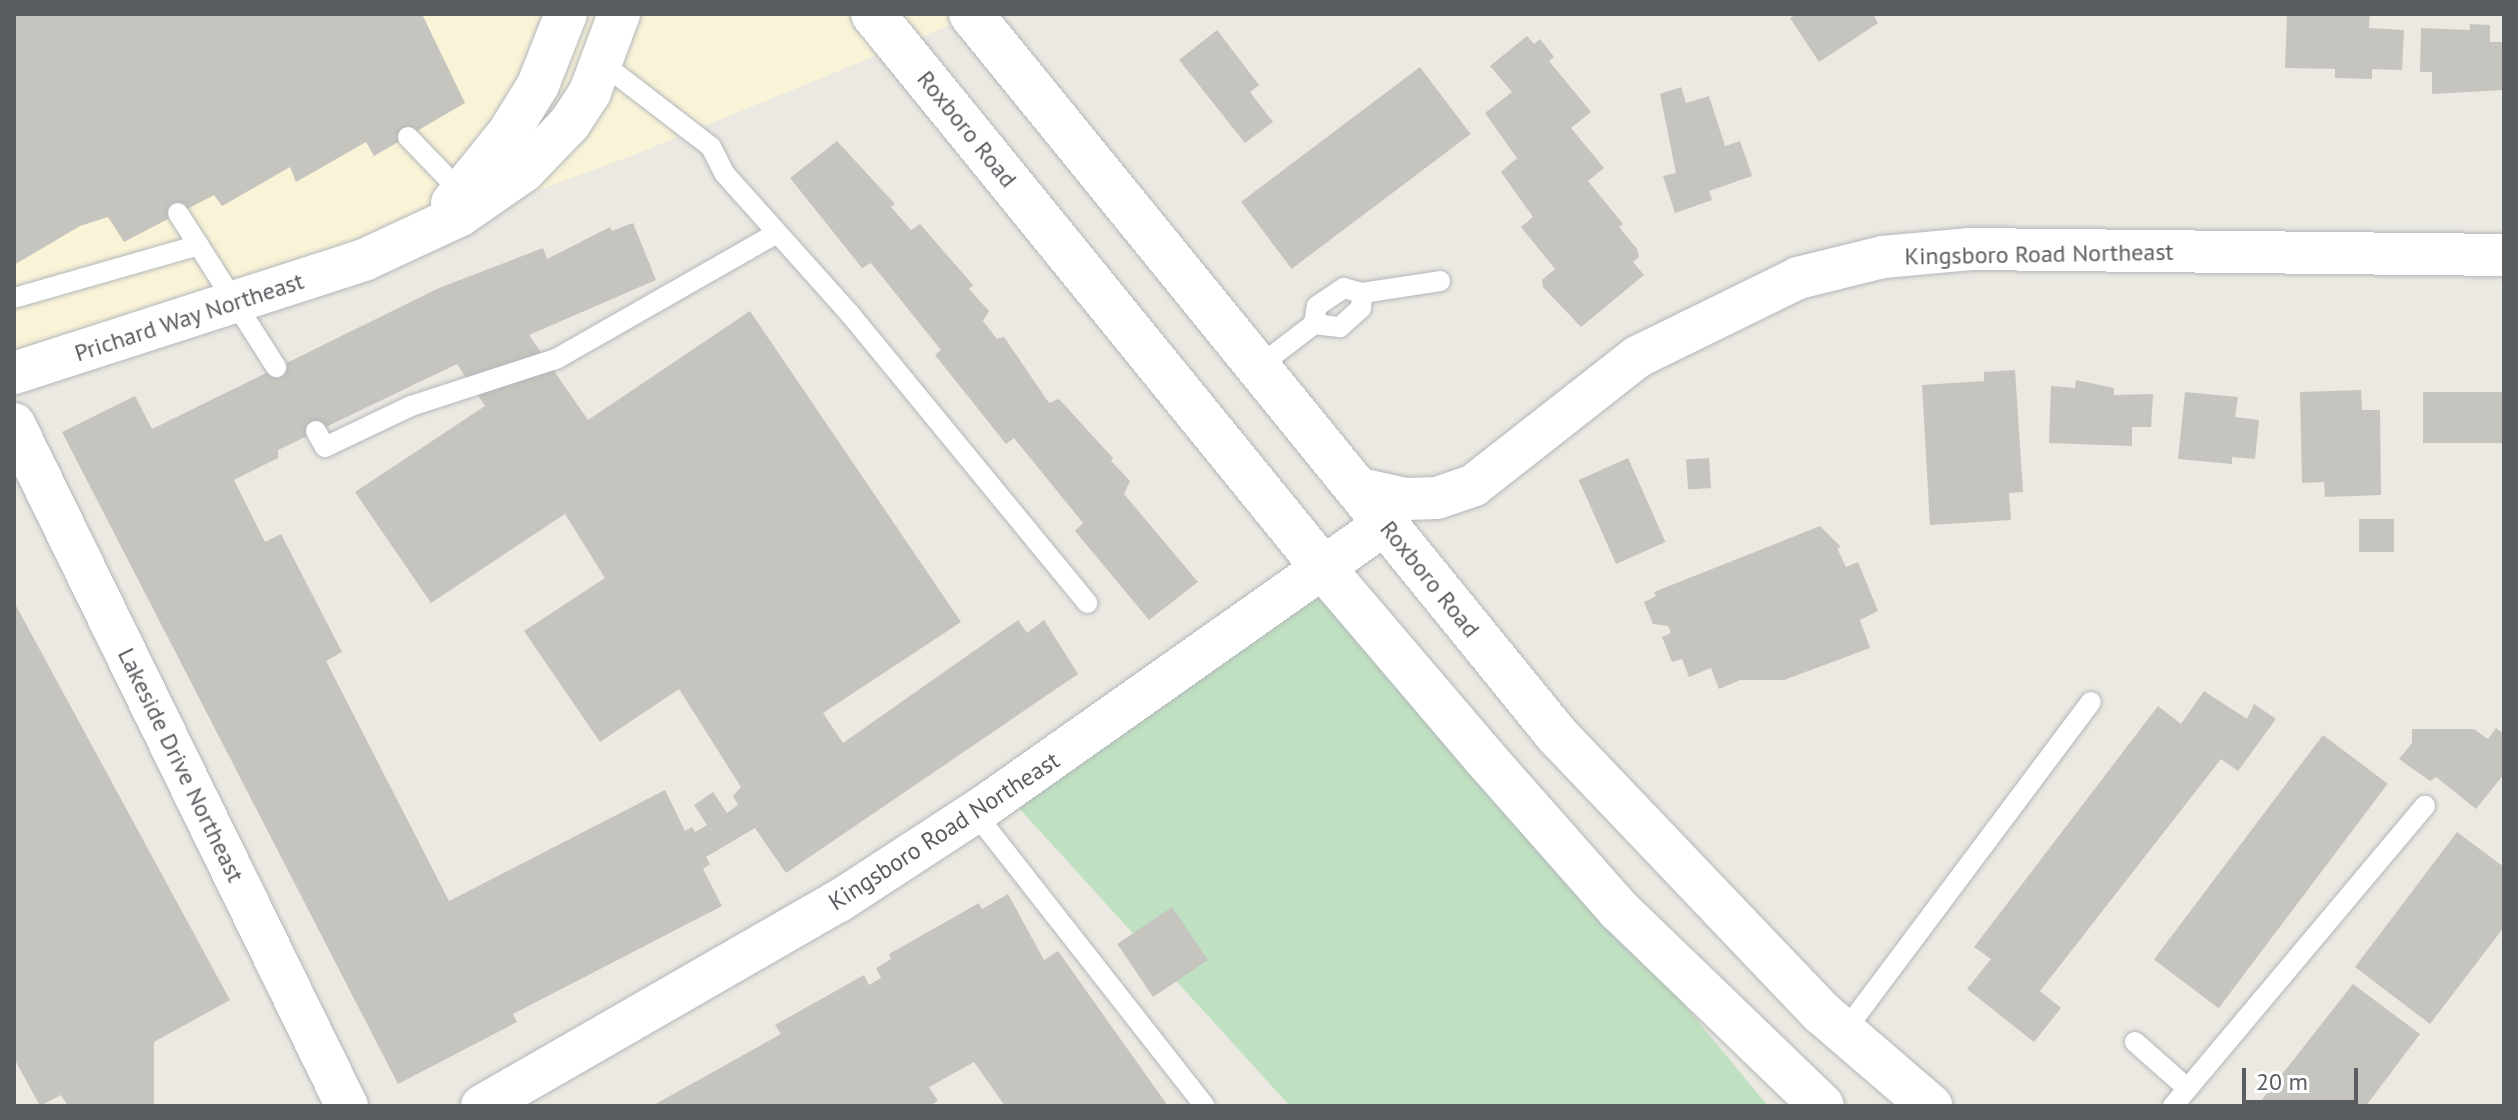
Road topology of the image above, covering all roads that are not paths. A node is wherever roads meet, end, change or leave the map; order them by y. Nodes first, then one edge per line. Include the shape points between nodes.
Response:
1 (566, 14) edge
2 (619, 14) edge
3 (873, 14) edge
4 (971, 14) edge
5 (602, 63) junction
6 (408, 137) dead end
7 (463, 194) junction
8 (178, 213) dead end
9 (777, 233) junction
10 (199, 245) junction
11 (2504, 255) edge
12 (364, 260) junction
13 (1440, 281) dead end
14 (1362, 293) junction
15 (14, 298) edge
16 (238, 302) junction
17 (1314, 324) junction
18 (276, 367) dead end
19 (1258, 367) junction
20 (14, 373) edge
21 (14, 424) edge
22 (316, 431) dead end
23 (1355, 488) junction
24 (1385, 524) junction
25 (1324, 569) junction
26 (1087, 603) dead end
27 (2091, 702) dead end
28 (2425, 806) dead end
29 (975, 813) junction
30 (1844, 1032) junction
31 (2135, 1042) dead end
32 (2187, 1088) junction
33 (347, 1106) edge
34 (482, 1106) edge
35 (1205, 1106) edge
36 (1822, 1106) edge
37 (1930, 1106) edge
38 (2173, 1106) edge

1 - 7 street, Prichard Way Northeast via 538,85
2 - 5 street, Prichard Way Northeast
3 - 25 main road, Roxboro Road
4 - 19 main road, Roxboro Road
5 - 9 lane via 711,147 724,173
5 - 12 street, Prichard Way Northeast via 570,123 524,171 459,216
6 - 7 lane
7 - 12 street, Prichard Way Northeast
8 - 10 lane
9 - 22 lane via 556,359 411,406 325,447
9 - 26 lane
10 - 15 lane
10 - 16 lane
11 - 23 street, Kingsboro Road Northeast via 1971,249 1883,257 1798,278 1637,357 1474,485 1437,498 1406,499
12 - 16 street, Prichard Way Northeast
13 - 14 lane
14 - 17 lane via 1344,288 1317,306
14 - 17 lane via 1361,308 1340,327
16 - 18 lane
16 - 20 street, Prichard Way Northeast
17 - 19 lane
19 - 23 main road, Roxboro Road
21 - 33 street, Lakeside Drive Northeast
23 - 24 main road, Roxboro Road
24 - 25 street, Kingsboro Road Northeast
24 - 30 main road, Roxboro Road via 1557,735
25 - 29 street, Kingsboro Road Northeast
25 - 36 main road, Roxboro Road via 1619,910
27 - 30 lane
28 - 32 lane
29 - 34 street, Kingsboro Road Northeast via 723,971
29 - 35 lane
30 - 37 main road, Roxboro Road
31 - 32 lane
32 - 38 lane

